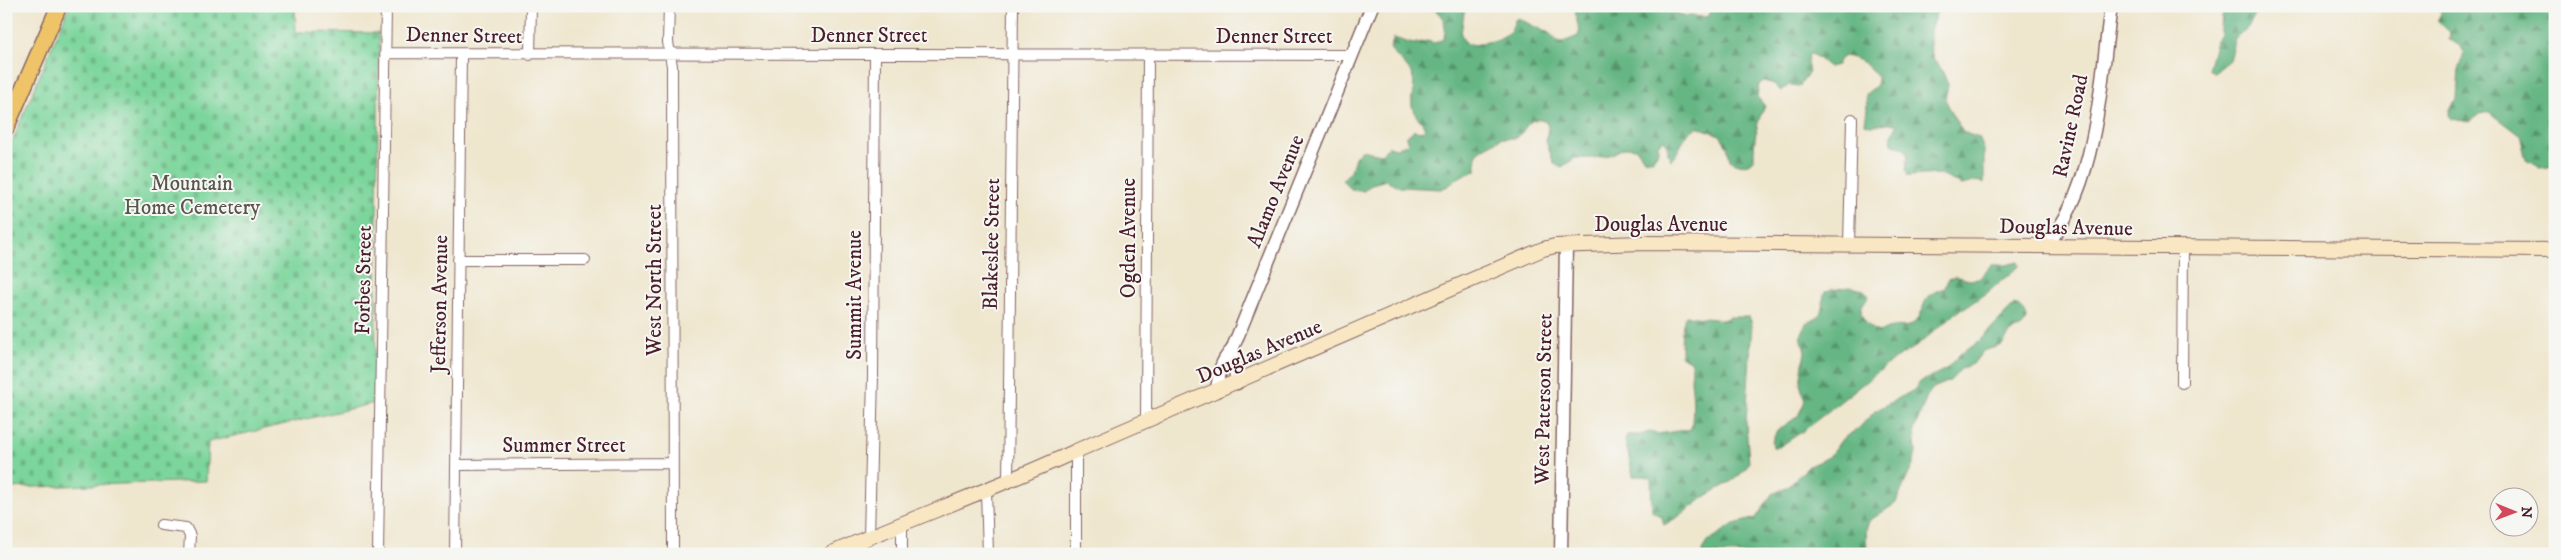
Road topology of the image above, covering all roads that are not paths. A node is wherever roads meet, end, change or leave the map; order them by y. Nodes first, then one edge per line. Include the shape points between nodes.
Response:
1 (59, 6) edge
2 (386, 6) edge
3 (531, 6) edge
4 (669, 6) edge
5 (1012, 6) edge
6 (1372, 6) edge
7 (2111, 6) edge
8 (385, 54) junction
9 (670, 54) junction
10 (875, 54) junction
11 (461, 55) junction
12 (530, 55) junction
13 (1148, 55) junction
14 (1352, 55) junction
15 (1011, 56) junction
16 (10, 105) edge
17 (1852, 119) dead end
18 (6, 128) edge
19 (1566, 245) junction
20 (1849, 245) junction
21 (2046, 246) junction
22 (2183, 248) junction
23 (2555, 250) edge
24 (458, 260) junction
25 (585, 260) dead end
26 (1232, 350) junction
27 (1237, 382) junction
28 (2182, 383) dead end
29 (1217, 391) junction
30 (1146, 421) junction
31 (1076, 451) junction
32 (673, 463) junction
33 (456, 465) junction
34 (1008, 483) junction
35 (986, 491) junction
36 (902, 522) junction
37 (161, 525) dead end
38 (869, 537) junction
39 (189, 554) edge
40 (378, 554) edge
41 (455, 554) edge
42 (673, 554) edge
43 (830, 554) edge
44 (902, 554) edge
45 (988, 554) edge
46 (1076, 554) edge
47 (1561, 554) edge

1 - 16 main road
2 - 8 street, Forbes Street
3 - 12 street
4 - 9 street, West North Street
5 - 15 street, Blakeslee Street
6 - 14 street, Alamo Avenue
7 - 21 street, Ravine Road via 2093,132 2084,170 2060,230
8 - 11 street, Denner Street
8 - 40 street, Forbes Street
9 - 10 street, Denner Street
9 - 12 street, Denner Street
9 - 32 street, West North Street
10 - 15 street, Denner Street
10 - 38 street, Summit Avenue
11 - 12 street, Denner Street
11 - 24 street, Jefferson Avenue
13 - 14 street, Denner Street
13 - 15 street, Denner Street
13 - 30 street, Ogden Avenue
14 - 26 street, Alamo Avenue
15 - 34 street, Blakeslee Street
16 - 18 main road
17 - 20 street
19 - 20 main road, Douglas Avenue
19 - 27 main road, Douglas Avenue via 1543,250
19 - 47 street, West Paterson Street
20 - 21 main road, Douglas Avenue
21 - 22 main road, Douglas Avenue
22 - 23 main road, Douglas Avenue
22 - 28 street
24 - 25 street
24 - 33 street, Jefferson Avenue
26 - 27 street
26 - 29 street, Alamo Avenue via 1224,359
27 - 29 main road, Douglas Avenue
29 - 30 main road, Douglas Avenue
30 - 31 main road, Douglas Avenue
31 - 34 main road, Douglas Avenue
31 - 46 street
32 - 33 street, Summer Street
32 - 42 street, West North Street
33 - 41 street, Jefferson Avenue
34 - 35 main road, Douglas Avenue
35 - 36 main road, Douglas Avenue
35 - 45 street
36 - 38 main road, Douglas Avenue
36 - 44 street
37 - 39 street via 186,528 190,536
38 - 43 main road, Douglas Avenue

